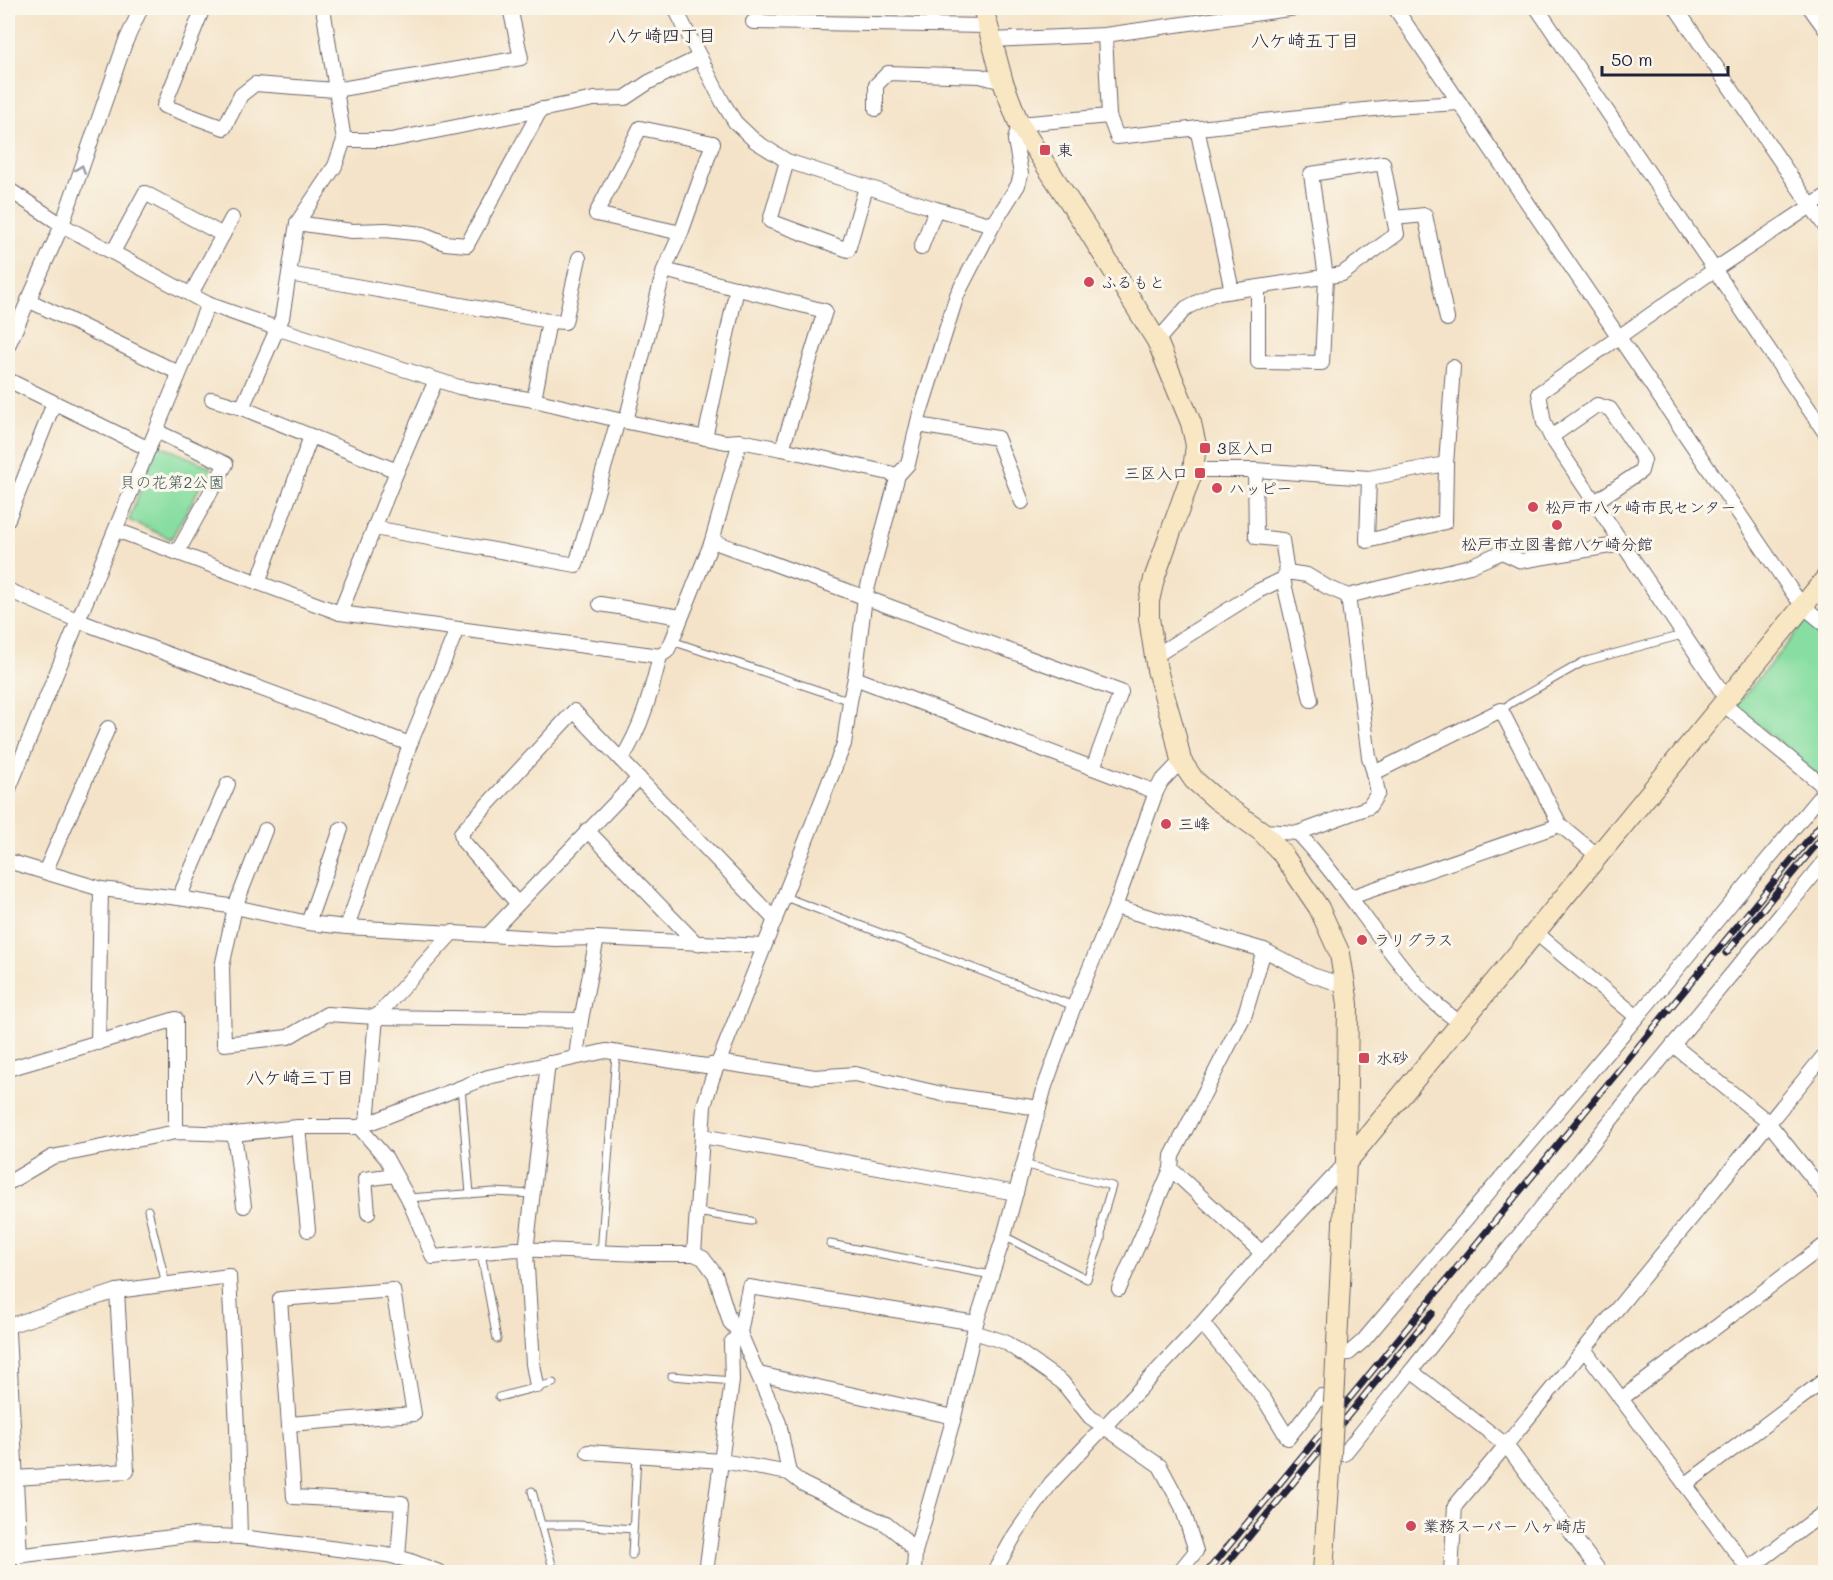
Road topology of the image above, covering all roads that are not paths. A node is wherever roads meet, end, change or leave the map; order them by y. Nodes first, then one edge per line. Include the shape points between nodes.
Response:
1 (141, 8) edge
2 (203, 8) edge
3 (323, 8) edge
4 (510, 8) edge
5 (675, 8) edge
6 (1296, 8) edge
7 (1395, 8) edge
8 (1537, 8) edge
9 (1676, 8) edge
10 (1810, 8) edge
11 (1242, 11) edge
12 (753, 22) dead end
13 (987, 24) edge
14 (1826, 30) edge
15 (1105, 34) junction
16 (700, 57) junction
17 (1003, 82) junction
18 (336, 90) junction
19 (1460, 103) junction
20 (876, 109) dead end
21 (541, 110) junction
22 (1109, 116) junction
23 (1019, 124) junction
24 (1197, 128) junction
25 (344, 140) junction
26 (787, 161) junction
27 (866, 187) junction
28 (8, 189) edge
29 (1826, 196) edge
30 (1811, 206) junction
31 (936, 209) junction
32 (232, 218) dead end
33 (1394, 218) junction
34 (297, 224) junction
35 (62, 225) junction
36 (993, 225) junction
37 (1826, 228) edge
38 (681, 233) junction
39 (224, 235) junction
40 (921, 248) dead end
41 (113, 252) junction
42 (579, 258) dead end
43 (663, 270) junction
44 (1714, 270) junction
45 (289, 274) junction
46 (1326, 277) junction
47 (1258, 287) junction
48 (737, 288) junction
49 (1232, 291) junction
50 (191, 294) junction
51 (28, 300) junction
52 (208, 304) junction
53 (1447, 319) dead end
54 (549, 321) junction
55 (276, 328) junction
56 (1618, 337) junction
57 (1157, 340) junction
58 (8, 346) edge
59 (1453, 367) dead end
60 (179, 373) junction
61 (8, 380) edge
62 (436, 380) junction
63 (212, 399) dead end
64 (534, 400) junction
65 (54, 403) junction
66 (242, 408) junction
67 (622, 421) junction
68 (918, 425) junction
69 (156, 431) junction
70 (1826, 434) edge
71 (311, 436) junction
72 (1551, 437) junction
73 (705, 438) junction
74 (740, 441) junction
75 (149, 449) junction
76 (782, 449) junction
77 (1446, 464) junction
78 (1193, 470) junction
79 (1255, 470) junction
80 (397, 471) junction
81 (898, 475) junction
82 (1369, 478) junction
83 (1022, 502) dead end
84 (1595, 502) junction
85 (8, 519) edge
86 (374, 528) junction
87 (116, 530) junction
88 (712, 541) junction
89 (1622, 544) junction
90 (177, 553) junction
91 (1285, 576) junction
92 (1826, 578) edge
93 (258, 583) junction
94 (8, 590) edge
95 (1348, 596) junction
96 (866, 597) junction
97 (600, 604) dead end
98 (1803, 606) junction
99 (340, 613) junction
100 (681, 617) junction
101 (79, 621) junction
102 (1826, 625) edge
103 (457, 629) junction
104 (1683, 634) junction
105 (672, 641) junction
106 (660, 656) junction
107 (1155, 656) junction
108 (855, 678) junction
109 (850, 700) junction
110 (1311, 700) dead end
111 (1724, 701) junction
112 (1501, 710) junction
113 (108, 728) dead end
114 (410, 744) junction
115 (621, 760) junction
116 (1181, 761) junction
117 (1094, 768) junction
118 (1374, 773) junction
119 (639, 778) junction
120 (228, 784) dead end
121 (1826, 789) edge
122 (8, 791) edge
123 (1156, 792) junction
124 (1560, 825) junction
125 (341, 829) dead end
126 (265, 830) dead end
127 (587, 830) junction
128 (1261, 831) junction
129 (1298, 833) junction
130 (1598, 856) junction
131 (1826, 860) edge
132 (8, 861) edge
133 (45, 872) junction
134 (101, 889) junction
135 (785, 897) junction
136 (1351, 897) junction
137 (179, 898) junction
138 (517, 903) junction
139 (235, 907) junction
140 (1115, 907) junction
141 (776, 920) junction
142 (308, 923) junction
143 (347, 927) junction
144 (453, 932) junction
145 (1535, 932) junction
146 (488, 935) junction
147 (597, 938) junction
148 (697, 944) junction
149 (764, 946) junction
150 (1264, 950) junction
151 (1346, 986) junction
152 (1074, 1006) junction
153 (376, 1017) junction
154 (1637, 1017) junction
155 (581, 1020) junction
156 (1460, 1023) junction
157 (98, 1042) junction
158 (1673, 1045) junction
159 (1826, 1053) edge
160 (616, 1054) junction
161 (576, 1057) junction
162 (548, 1063) junction
163 (718, 1065) junction
164 (8, 1070) edge
165 (462, 1087) junction
166 (1039, 1108) junction
167 (1768, 1122) junction
168 (363, 1125) junction
169 (298, 1127) junction
170 (176, 1132) junction
171 (234, 1134) junction
172 (702, 1136) junction
173 (1346, 1163) junction
174 (1023, 1164) junction
175 (1171, 1169) junction
176 (395, 1175) junction
177 (8, 1183) edge
178 (1016, 1193) junction
179 (470, 1194) junction
180 (533, 1194) junction
181 (1826, 1195) edge
182 (408, 1198) junction
183 (244, 1206) dead end
184 (148, 1210) dead end
185 (697, 1212) junction
186 (368, 1213) dead end
187 (751, 1221) dead end
188 (308, 1230) dead end
189 (1004, 1236) junction
190 (830, 1244) dead end
191 (1826, 1244) edge
192 (526, 1251) junction
193 (481, 1253) junction
194 (601, 1253) junction
195 (1262, 1253) junction
196 (694, 1254) junction
197 (991, 1275) junction
198 (166, 1284) junction
199 (1119, 1290) dead end
200 (117, 1292) junction
201 (1202, 1323) junction
202 (8, 1326) edge
203 (975, 1328) junction
204 (8, 1333) edge
205 (740, 1333) junction
206 (497, 1340) dead end
207 (1584, 1349) junction
208 (1336, 1354) junction
209 (1412, 1371) junction
210 (759, 1374) junction
211 (672, 1376) dead end
212 (1826, 1378) edge
213 (732, 1381) junction
214 (553, 1383) dead end
215 (537, 1386) junction
216 (1335, 1390) junction
217 (499, 1397) dead end
218 (1621, 1399) junction
219 (954, 1417) junction
220 (289, 1424) junction
221 (1104, 1426) junction
222 (1506, 1445) junction
223 (588, 1452) dead end
224 (638, 1455) junction
225 (722, 1461) junction
226 (1331, 1461) junction
227 (789, 1473) junction
228 (15, 1478) junction
229 (1685, 1485) junction
230 (532, 1491) dead end
231 (1826, 1511) edge
232 (541, 1524) junction
233 (633, 1529) junction
234 (240, 1537) junction
235 (915, 1552) junction
236 (632, 1555) dead end
237 (14, 1557) edge
238 (398, 1558) junction
239 (1747, 1571) edge
240 (439, 1572) edge
241 (554, 1572) edge
242 (706, 1572) edge
243 (914, 1572) edge
244 (994, 1572) edge
245 (1179, 1572) edge
246 (1323, 1572) edge
247 (1451, 1572) edge
248 (1600, 1572) edge

35 -> 1 street via 125,43
2 - 18 street via 164,106 224,128 241,95 255,84
3 - 18 street
4 - 18 street via 521,58
5 - 16 street
6 - 11 street
7 - 19 street
8 - 44 street
9 - 30 street
10 - 14 street
11 - 15 street
12 - 13 street
13 - 15 street
13 - 17 street
15 - 22 street
16 - 21 street via 625,98 594,99
16 - 26 street via 735,122 755,141
17 - 20 street via 981,76 888,73 876,85
17 - 23 street
18 - 25 street
19 - 24 street
19 - 56 street
21 - 25 street via 391,140
21 - 34 street via 467,245 445,243 423,234
22 - 23 street
22 - 24 street via 1117,137
23 - 36 street via 1015,140 1021,174
23 - 57 street
24 - 49 street
25 - 34 street via 335,165
26 - 27 street
26 - 27 street via 770,221 848,250
27 - 31 street
28 - 35 street
29 - 30 street
30 - 37 street
30 - 44 street
31 - 36 street
31 - 40 street
32 - 39 street
33 - 46 street via 1397,234 1342,274
33 - 46 street via 1383,163 1311,174
33 - 53 street via 1425,215
34 - 45 street
35 - 41 street
35 - 51 street
36 - 68 street via 957,295
38 - 38 street via 713,143 640,128 596,214
38 - 43 street
39 - 41 street via 145,193
39 - 50 street
41 - 50 street
42 - 54 street via 565,322
43 - 48 street
43 - 67 street
44 - 56 street
44 - 70 street
45 - 54 street
45 - 55 street via 282,318
46 - 47 street
46 - 47 street via 1322,363 1258,362
47 - 49 street
48 - 73 street
48 - 76 street via 825,311
49 - 57 street via 1213,294 1186,308
50 - 52 street
51 - 58 street
51 - 60 street
52 - 55 street
52 - 60 street
54 - 64 street
55 - 62 street
55 - 66 street
56 - 72 street via 1539,393 1544,423
56 - 98 street
57 - 78 street via 1191,423 1196,445
59 - 77 street
60 - 69 street
61 - 65 street
62 - 64 street
62 - 80 street
63 - 66 street
64 - 67 street
65 - 75 street
65 - 85 street
66 - 71 street
67 - 73 street
67 - 86 street via 576,565
68 - 81 street via 908,464
68 - 83 street via 997,438
69 - 75 street
69 - 90 street via 226,464
71 - 80 street
71 - 93 street
72 - 84 street
72 - 84 street via 1597,405 1610,409 1644,460 1641,471
73 - 74 street
74 - 76 street
74 - 88 street
75 - 87 street
76 - 81 street
77 - 82 street
77 - 82 street via 1444,522 1367,542
78 - 79 street
78 - 107 street via 1149,601
79 - 82 street
79 - 91 street via 1256,537 1282,540
80 - 86 street
81 - 96 street
84 - 89 street
86 - 99 street
87 - 90 street
87 - 101 street
88 - 96 street
88 - 100 street
89 - 95 street via 1521,561 1502,552 1470,566
89 - 104 street
90 - 93 street
91 - 95 street via 1307,575
91 - 107 street
91 - 110 street
92 - 98 street
93 - 99 street
94 - 101 street
95 - 118 street
96 - 108 street
96 - 117 street via 1121,692
97 - 100 street
98 - 102 street
98 - 111 street
99 - 103 street
100 - 105 street
101 - 114 street
101 - 122 street
103 - 106 street
103 - 114 street
104 - 111 street
104 - 112 lane via 1583,662
105 - 106 street
105 - 109 lane
106 - 115 street via 647,707
107 - 116 street
108 - 109 street
108 - 117 street
109 - 135 street via 844,744
111 - 121 street
111 - 130 street
112 - 118 street
112 - 124 street
113 - 133 street
114 - 143 street
115 - 119 street
115 - 138 street via 574,711 462,833 464,841
116 - 123 street
116 - 128 street via 1194,780
117 - 123 street
118 - 129 street via 1378,792 1369,807
119 - 127 street
119 - 141 street
120 - 137 street
121 - 154 street
123 - 140 street
124 - 130 street
124 - 136 street
125 - 142 street
126 - 139 street
127 - 138 street
127 - 148 street
128 - 129 street
128 - 151 street via 1281,852 1318,908 1340,954
129 - 136 street
130 - 145 street
131 - 158 street
132 - 133 street
133 - 134 street
134 - 137 street
134 - 157 street
135 - 141 street
135 - 152 lane
136 - 156 street via 1423,992
137 - 139 street
138 - 146 street
139 - 142 street
139 - 153 street via 222,967 224,1044 288,1037 327,1014
140 - 150 street
140 - 152 street
141 - 149 street
142 - 143 street
143 - 144 street
144 - 146 street
144 - 153 street
145 - 154 street
145 - 156 street
146 - 147 street
147 - 148 street
147 - 155 street
148 - 149 street
149 - 163 street
150 - 151 street via 1312,975
150 - 175 street via 1245,1014 1172,1156
151 - 173 street
152 - 166 street
153 - 155 street
153 - 168 street
154 - 208 street via 1363,1341 1349,1353
155 - 161 street
156 - 173 street
157 - 164 street
157 - 170 street via 176,1020
158 - 167 street
158 - 209 street
159 - 167 street
160 - 161 street
160 - 163 street
160 - 194 lane
161 - 162 street
162 - 165 street
162 - 180 street
163 - 166 street via 815,1077 855,1074 942,1094
163 - 172 street via 704,1106
165 - 168 street
165 - 179 lane
166 - 174 street
167 - 181 street
167 - 207 street
168 - 169 street
168 - 176 street
169 - 171 street
169 - 188 street
170 - 171 street
170 - 177 street via 52,1156
171 - 183 street
172 - 178 street
172 - 185 street
173 - 195 street
173 - 208 street
174 - 178 street
174 - 189 lane via 1112,1186 1102,1219 1101,1240 1087,1279
175 - 195 street
175 - 199 street
176 - 182 street
176 - 186 street via 365,1179
178 - 189 street
179 - 180 lane
179 - 182 lane
180 - 192 street
182 - 193 street via 433,1257
184 - 198 lane
185 - 187 lane
185 - 196 street
189 - 197 street
190 - 197 lane
191 - 218 street
192 - 193 street
192 - 194 street
192 - 215 street
193 - 206 lane
194 - 196 street
195 - 201 street
196 - 205 street via 703,1258 715,1274 730,1322
197 - 203 street
198 - 200 street
198 - 234 street via 229,1276
200 - 202 street
200 - 228 street via 127,1471
201 - 216 street via 1264,1399 1288,1438 1321,1396
201 - 221 street
203 - 205 street via 749,1287
203 - 219 street
203 - 221 street via 1005,1342 1062,1382 1090,1417
204 - 228 street
205 - 210 street
205 - 213 street via 731,1343
207 - 218 street
207 - 222 street
208 - 216 street
209 - 222 street
209 - 226 street via 1344,1454
210 - 219 street
210 - 227 street via 779,1423
211 - 213 lane
212 - 229 street
213 - 225 street
214 - 215 lane
215 - 217 lane
216 - 226 street, bridge
218 - 229 street
219 - 235 street
220 - 220 street via 280,1299 393,1290 414,1414
220 - 238 street via 294,1497 402,1503
221 - 244 street via 1051,1483
221 - 245 street via 1160,1466 1182,1507 1196,1551
222 - 247 street via 1455,1506
222 - 248 street
223 - 224 street
224 - 225 street
224 - 233 lane
225 - 227 street
225 - 242 street
226 - 246 street
227 - 235 street via 803,1484 886,1524
228 - 237 street
229 - 239 street
230 - 232 lane
231 - 239 street
232 - 233 lane
232 - 241 lane
233 - 236 lane
234 - 237 street via 181,1536
234 - 238 street
235 - 243 street
238 - 240 street

